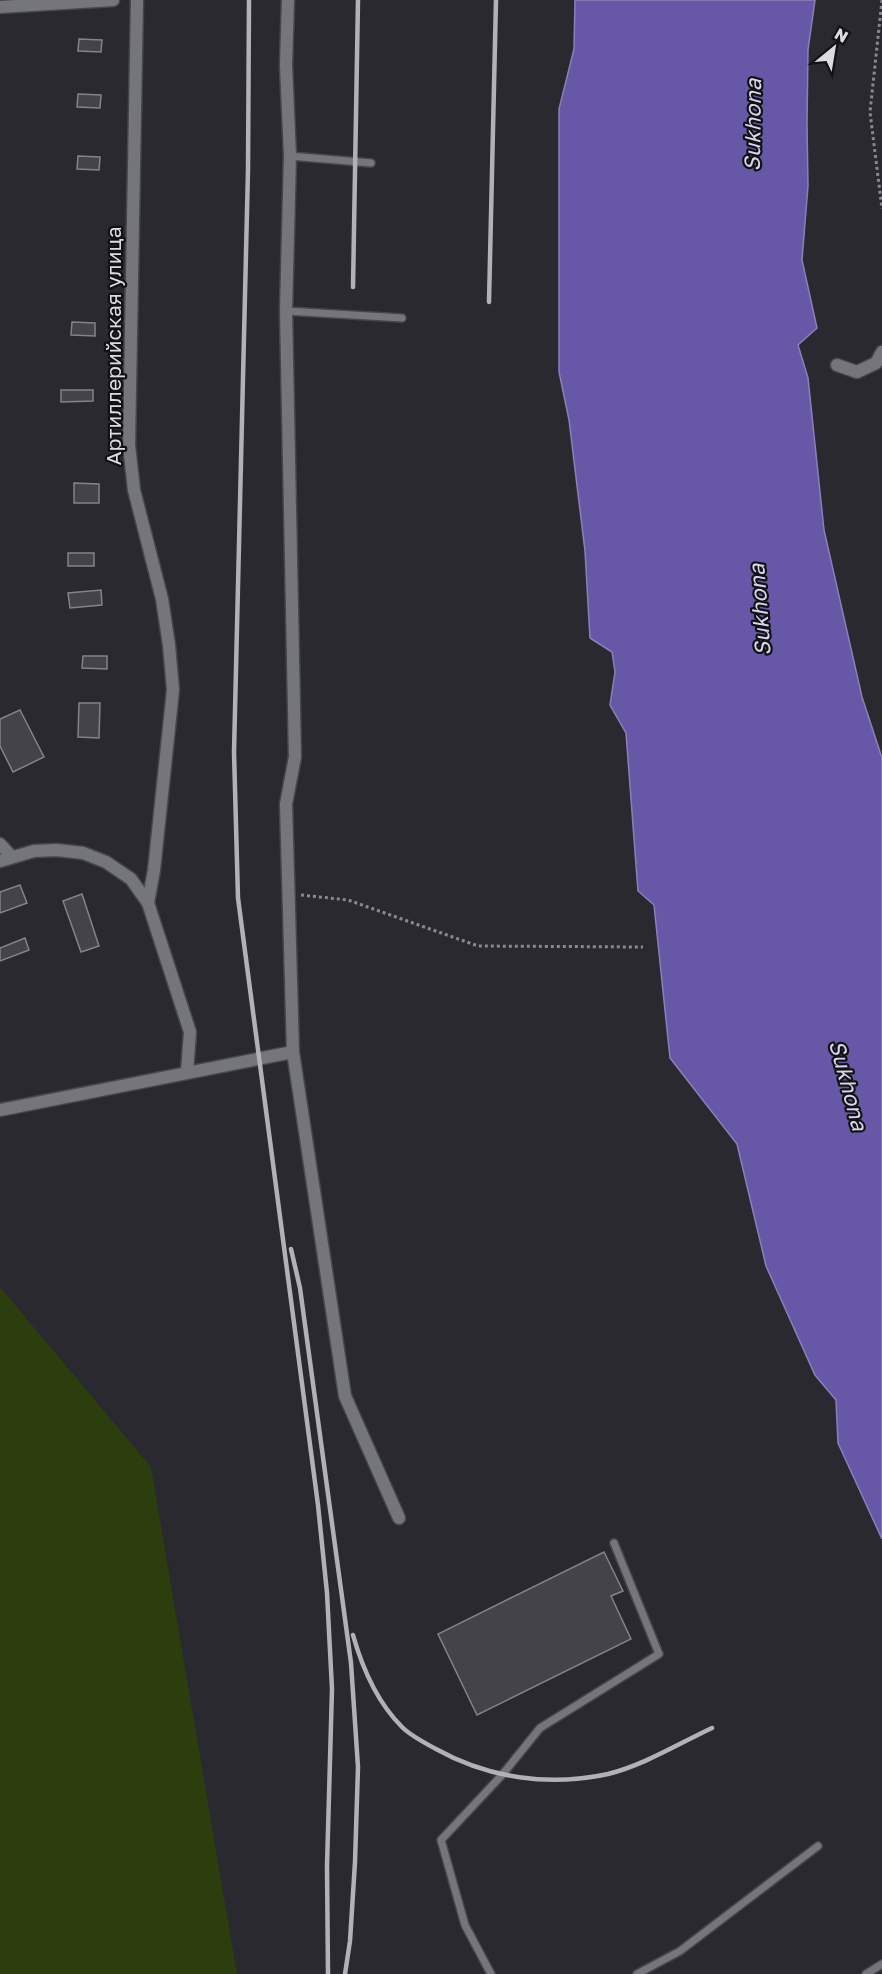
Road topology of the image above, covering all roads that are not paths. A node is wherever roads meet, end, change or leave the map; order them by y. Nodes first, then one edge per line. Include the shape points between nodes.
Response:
1 (113, 0) edge
2 (137, 0) edge
3 (288, 0) edge
4 (0, 7) edge
5 (290, 156) junction
6 (371, 163) dead end
7 (286, 311) junction
8 (402, 318) dead end
9 (882, 352) edge
10 (837, 365) dead end
11 (0, 844) edge
12 (6, 859) edge
13 (148, 903) junction
14 (293, 1052) junction
15 (187, 1072) junction
16 (0, 1110) edge
17 (399, 1518) dead end
18 (614, 1544) dead end
19 (818, 1846) dead end
20 (882, 1965) edge
21 (491, 1974) edge
22 (637, 1974) edge
23 (866, 1974) edge

1 - 4 street
2 - 13 street, Артиллерийская улица via 129,445 134,490 162,599 173,690
3 - 5 street
5 - 6 lane
5 - 7 street
7 - 8 lane
7 - 14 street via 295,757 286,804
9 - 10 street via 876,363 856,372
11 - 12 street
12 - 13 street, Артиллерийская улица via 34,851 57,850 94,857 131,879
13 - 15 street, Артиллерийская улица via 190,1032
14 - 15 street
14 - 17 street via 345,1396
15 - 16 street
18 - 21 lane via 659,1654 540,1728 441,1840 465,1925
19 - 22 lane via 680,1951
20 - 23 lane

